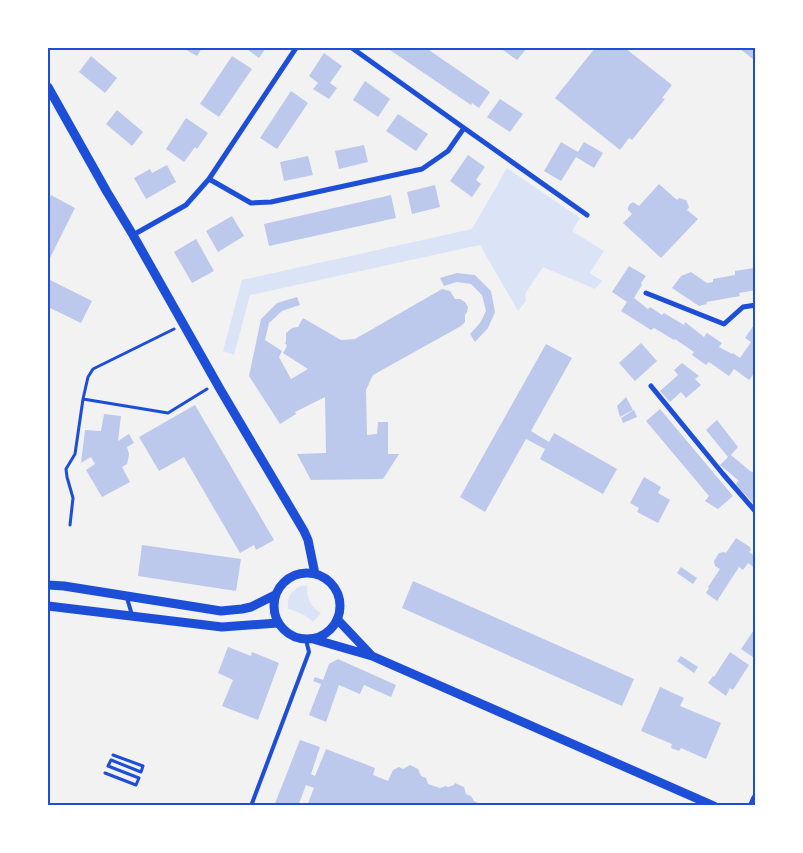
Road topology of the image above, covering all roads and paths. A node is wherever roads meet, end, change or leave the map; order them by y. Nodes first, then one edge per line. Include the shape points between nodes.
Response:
1 (296, 48) edge
2 (352, 48) edge
3 (48, 86) edge
4 (464, 128) junction
5 (208, 179) junction
6 (587, 215) dead end
7 (133, 235) junction
8 (646, 293) dead end
9 (756, 305) edge
10 (175, 329) dead end
11 (216, 382) junction
12 (651, 386) dead end
13 (83, 399) junction
14 (756, 512) edge
15 (70, 525) dead end
16 (315, 574) junction
17 (48, 585) edge
18 (126, 596) junction
19 (275, 596) junction
20 (48, 606) edge
21 (132, 615) junction
22 (338, 619) junction
23 (278, 624) junction
24 (310, 639) junction
25 (372, 656) junction
26 (113, 755) dead end
27 (105, 773) dead end
28 (756, 799) edge
29 (251, 806) edge
30 (714, 806) edge
31 (753, 806) edge

1 - 5 street
2 - 4 street
3 - 7 street
4 - 5 street via 448,151 422,169 271,202 251,203
4 - 6 street
5 - 7 street via 186,205
7 - 11 street
8 - 9 street via 724,324 743,306
10 - 13 path via 93,369
11 - 13 path via 168,413
11 - 16 street via 304,531
12 - 14 street
13 - 15 path via 75,454 66,469 73,498
16 - 19 street via 296,575 287,580
16 - 22 street via 335,590 339,599
17 - 18 street
18 - 19 street via 222,611 242,610
18 - 21 lane
19 - 23 street via 274,615
20 - 21 street
21 - 23 street via 222,627
22 - 24 street via 326,634
22 - 25 street
23 - 24 street via 295,638
24 - 25 street
24 - 29 lane via 309,652
25 - 30 street
26 - 27 path via 143,766 141,772 110,760 108,766 139,778 136,785
28 - 31 main road

